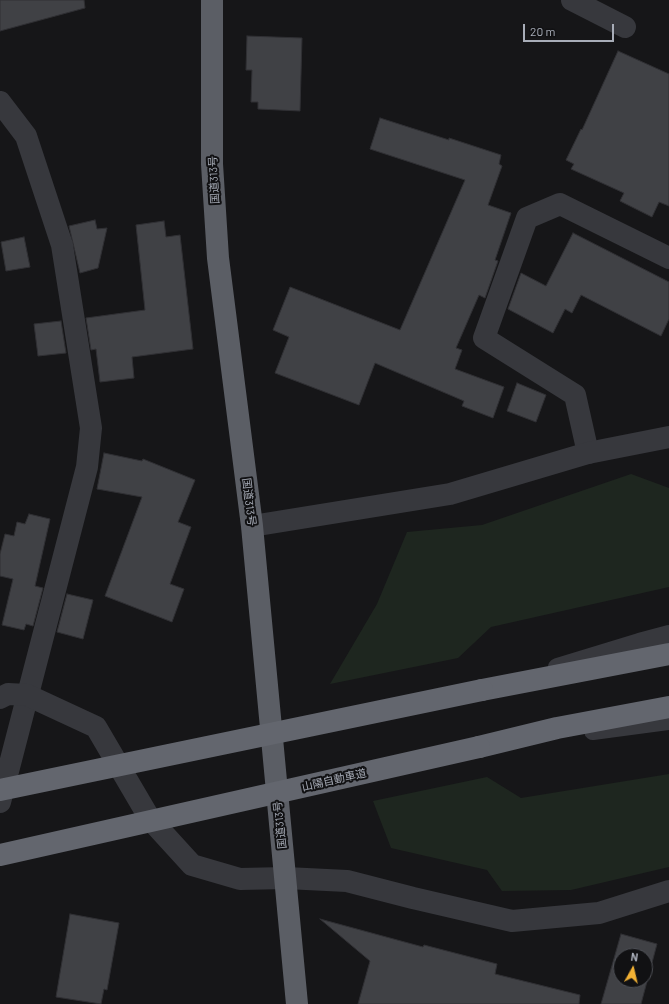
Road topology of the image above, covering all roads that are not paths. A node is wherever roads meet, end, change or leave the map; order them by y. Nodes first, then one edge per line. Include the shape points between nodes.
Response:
1 (212, 0) edge
2 (572, 0) edge
3 (625, 27) dead end
4 (0, 102) edge
5 (669, 258) edge
6 (669, 437) edge
7 (588, 453) junction
8 (252, 526) junction
9 (669, 634) edge
10 (669, 654) edge
11 (482, 690) junction
12 (27, 695) junction
13 (0, 698) edge
14 (669, 707) edge
15 (669, 721) edge
16 (479, 747) junction
17 (0, 790) edge
18 (0, 802) edge
19 (0, 855) edge
20 (286, 878) junction
21 (669, 890) edge
22 (297, 1004) edge

1 - 8 highway, 国道313号 via 212,164 218,258
2 - 3 street
4 - 12 street via 26,136 62,244 91,428 87,467
5 - 7 street via 560,204 528,218 484,338 575,395
6 - 7 street
7 - 8 street via 450,494
8 - 20 highway, 国道313号
9 - 11 lane
10 - 11 highway
11 - 17 highway, bridge
12 - 13 street via 8,694
12 - 18 street
12 - 20 street via 96,727 150,819 192,865 240,880
14 - 16 highway, 山陽自動車道 via 556,728
15 - 16 lane
16 - 19 highway, 山陽自動車道, bridge
20 - 21 street via 347,881 512,921 599,913
20 - 22 highway, 国道313号

